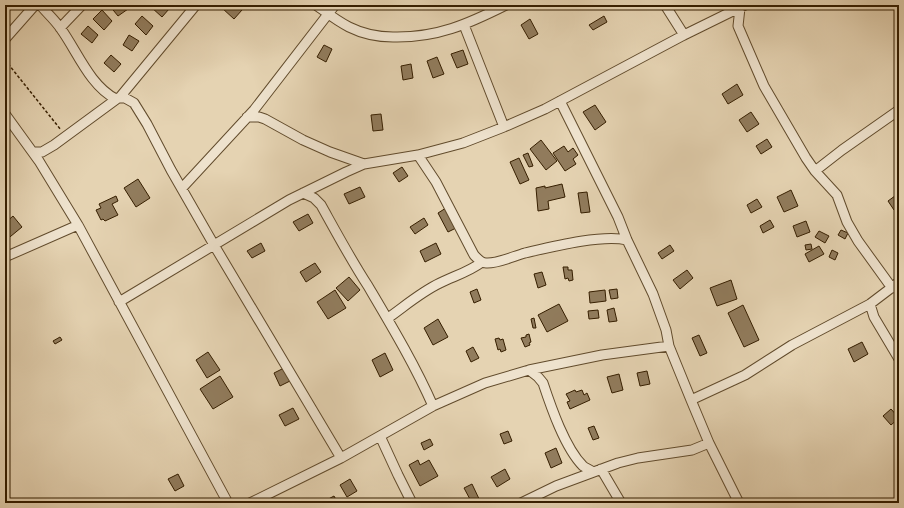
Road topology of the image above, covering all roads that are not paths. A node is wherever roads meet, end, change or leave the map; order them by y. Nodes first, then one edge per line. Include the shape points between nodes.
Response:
1 (35, 5) edge
2 (40, 5) edge
3 (82, 5) edge
4 (196, 5) edge
5 (316, 5) edge
6 (335, 5) edge
7 (506, 5) edge
8 (665, 5) edge
9 (742, 6) edge
10 (328, 14) junction
11 (726, 15) junction
12 (464, 25) junction
13 (738, 26) junction
14 (60, 28) junction
15 (684, 35) junction
16 (5, 39) edge
17 (118, 98) junction
18 (560, 100) junction
19 (899, 110) edge
20 (5, 114) edge
21 (247, 117) junction
22 (504, 128) junction
23 (33, 152) junction
24 (418, 154) junction
25 (364, 164) junction
26 (815, 171) junction
27 (182, 188) junction
28 (303, 193) junction
29 (78, 225) junction
30 (627, 240) junction
31 (214, 245) junction
32 (5, 257) edge
33 (482, 262) junction
34 (895, 285) edge
35 (119, 302) junction
36 (870, 304) junction
37 (388, 318) junction
38 (669, 346) junction
39 (899, 358) edge
40 (529, 370) junction
41 (691, 400) junction
42 (433, 406) junction
43 (380, 436) junction
44 (709, 443) junction
45 (341, 458) junction
46 (597, 471) junction
47 (228, 503) edge
48 (250, 503) edge
49 (412, 503) edge
50 (521, 503) edge
51 (621, 503) edge
52 (739, 503) edge

1 - 16 street
2 - 14 street
3 - 14 street
4 - 17 street
5 - 10 street
6 - 10 street
7 - 12 street
8 - 15 street
9 - 11 street
9 - 13 street
10 - 12 street via 349,27 380,37 423,36
10 - 21 street
11 - 13 street
11 - 15 street
12 - 22 street
13 - 26 street via 764,86
14 - 17 street via 95,82 102,90
15 - 18 street
17 - 23 street via 66,137 42,152
17 - 27 street via 125,98 134,103
18 - 22 street
18 - 30 street
19 - 26 street
20 - 23 street
21 - 25 street via 265,119 303,140
21 - 27 street
22 - 24 street
23 - 29 street
24 - 25 street
24 - 33 street via 436,182 474,255
25 - 28 street
26 - 34 street via 837,195 858,241
27 - 31 street
28 - 31 street
28 - 37 street via 321,205
29 - 32 street
29 - 35 street
30 - 33 street via 592,240 525,253 492,263
30 - 38 street via 653,294
31 - 35 street
31 - 45 street
33 - 37 street via 419,295
34 - 36 street
35 - 47 street
36 - 39 street via 874,317
36 - 41 street via 792,345 745,375
37 - 42 street
38 - 40 street via 602,354
38 - 41 street
40 - 42 street via 485,383
40 - 46 street via 542,383 562,432 577,459 584,467
41 - 44 street
42 - 43 street
43 - 45 street
43 - 49 street
44 - 46 street via 692,450 618,463
44 - 52 street
45 - 48 street
46 - 50 street via 556,486
46 - 51 street

